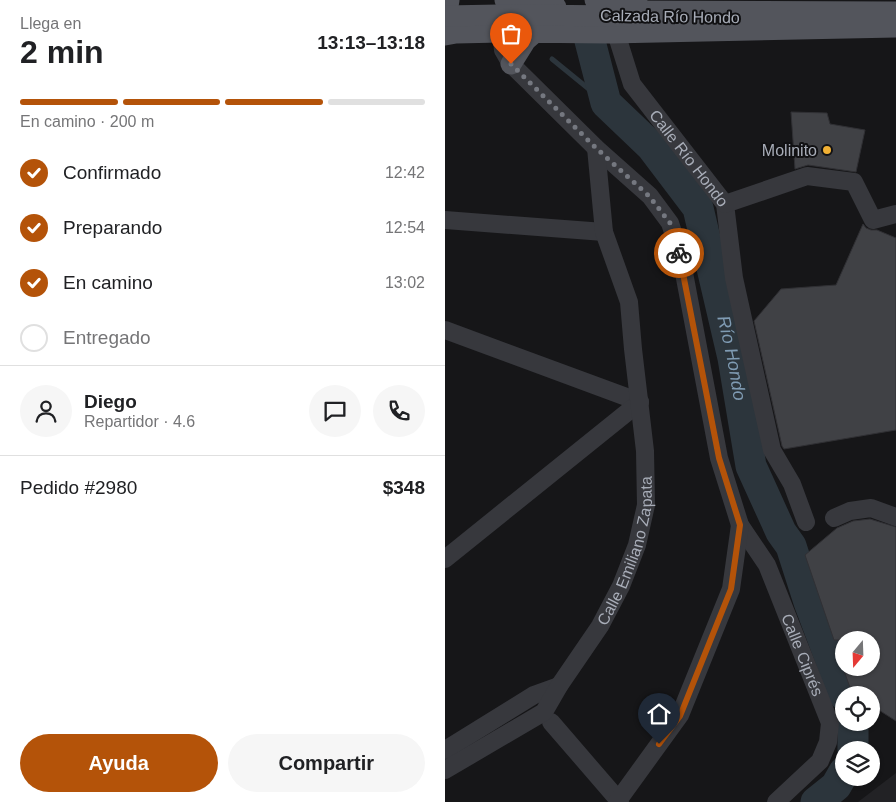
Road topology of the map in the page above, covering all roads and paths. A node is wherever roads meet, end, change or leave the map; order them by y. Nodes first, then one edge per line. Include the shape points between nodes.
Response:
1 (449, 0) edge
2 (595, 0) edge
3 (513, 1) edge
4 (896, 5) edge
5 (612, 6) edge
6 (896, 12) edge
7 (445, 16) edge
8 (896, 21) edge
9 (445, 24) edge
10 (896, 27) edge
11 (501, 32) junction
12 (534, 33) junction
13 (616, 33) junction
14 (445, 36) edge
15 (511, 64) junction
16 (596, 148) junction
17 (725, 204) junction
18 (896, 214) edge
19 (445, 220) edge
20 (604, 232) junction
21 (445, 330) edge
22 (640, 402) junction
23 (896, 517) edge
24 (834, 518) dead end
25 (806, 522) dead end
26 (740, 525) junction
27 (445, 560) edge
28 (559, 686) junction
29 (551, 722) dead end
30 (445, 750) edge
31 (445, 770) edge
32 (618, 801) edge
33 (776, 802) edge

1 - 9 main road
2 - 4 main road, bridge
3 - 5 main road, Calzada Río Hondo
3 - 11 main road
5 - 6 main road, Calzada Río Hondo
5 - 13 street, Calle Río Hondo
7 - 8 main road, Calzada Río Hondo, bridge via 778,17
10 - 13 main road, Calzada Río Hondo
11 - 12 main road, Calzada Río Hondo
11 - 14 main road, Calzada Río Hondo
11 - 15 street via 503,50
12 - 13 main road, Calzada Río Hondo
12 - 15 main road
13 - 17 street, Calle Río Hondo via 632,84
15 - 16 street
16 - 20 street, Calle Emiliano Zapata
16 - 26 street via 649,196 670,223 681,257 719,458
17 - 18 street via 807,176 854,182 873,220
17 - 25 street, Calle Río Hondo via 734,278 772,450 792,484
19 - 20 street
20 - 22 street, Calle Emiliano Zapata via 629,302
21 - 22 street
22 - 27 street
22 - 28 street, Calle Emiliano Zapata via 646,505 637,545 621,586 599,626
23 - 24 street via 871,508 850,511
26 - 32 street via 731,589 680,716
26 - 33 street, Calle Ciprés via 767,565 830,723 828,742 820,761
28 - 30 street via 533,695
28 - 31 street, Calle Emiliano Zapata via 544,712
29 - 32 street

